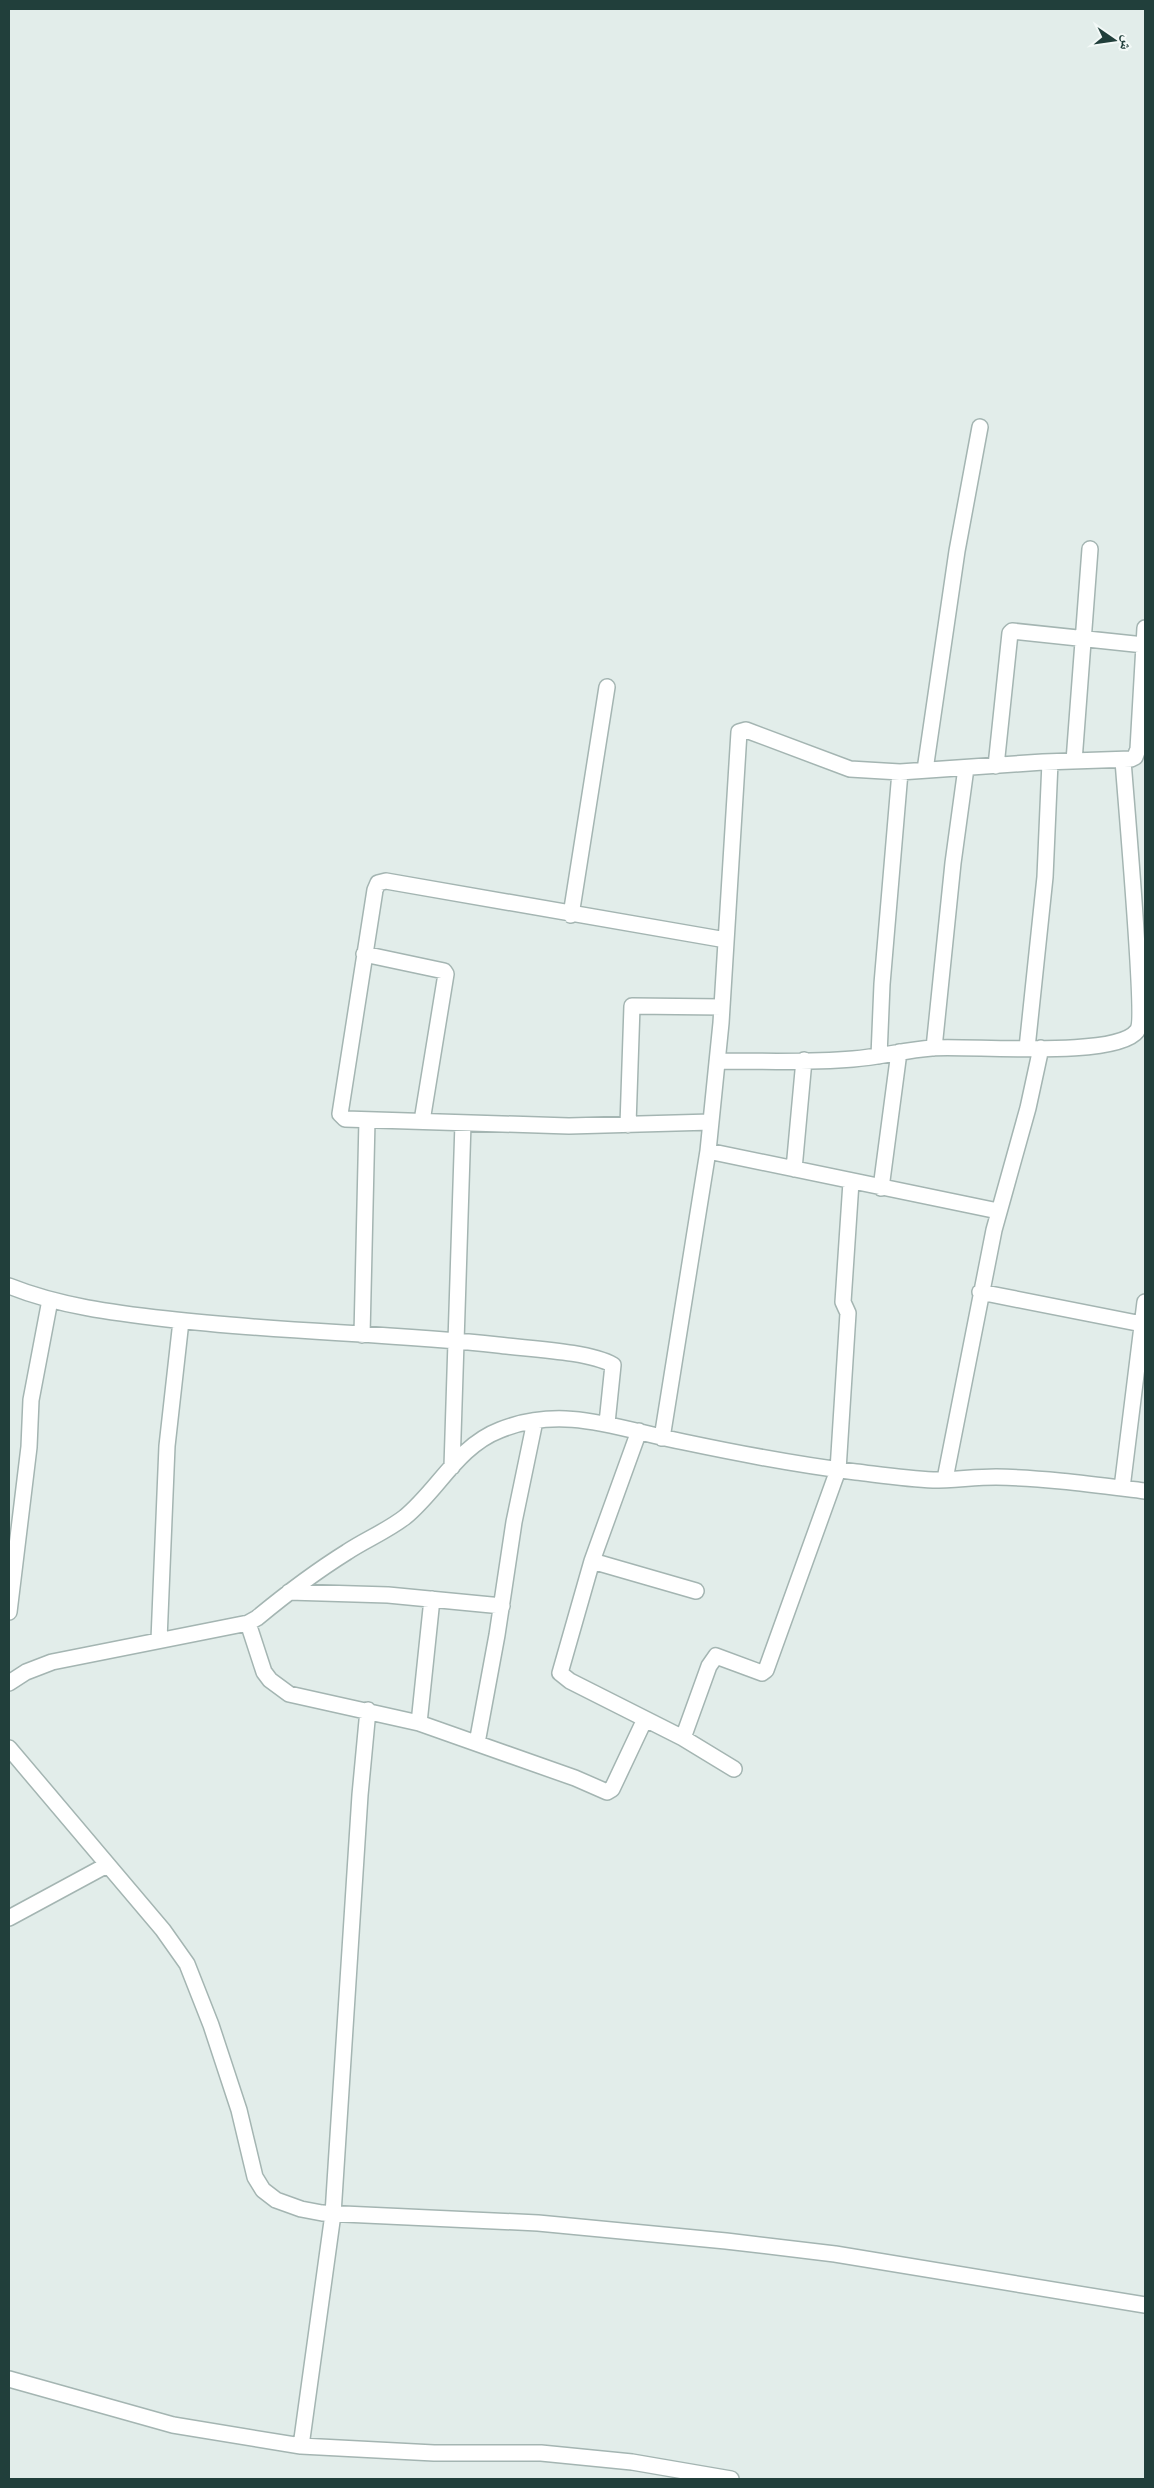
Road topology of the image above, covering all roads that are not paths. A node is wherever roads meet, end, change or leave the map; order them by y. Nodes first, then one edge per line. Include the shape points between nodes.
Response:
1 (980, 427) dead end
2 (1090, 549) dead end
3 (1145, 628) edge
4 (1084, 639) junction
5 (1144, 645) edge
6 (607, 688) dead end
7 (1123, 760) junction
8 (1074, 761) junction
9 (1050, 762) junction
10 (996, 766) junction
11 (966, 768) junction
12 (925, 770) junction
13 (900, 772) junction
14 (571, 915) junction
15 (726, 940) junction
16 (364, 954) junction
17 (1142, 980) edge
18 (722, 1007) junction
19 (934, 1048) junction
20 (1034, 1048) junction
21 (899, 1052) junction
22 (879, 1056) junction
23 (804, 1060) junction
24 (717, 1062) junction
25 (367, 1120) junction
26 (422, 1121) junction
27 (711, 1122) junction
28 (463, 1123) junction
29 (628, 1125) junction
30 (708, 1150) junction
31 (794, 1169) junction
32 (851, 1182) junction
33 (881, 1188) junction
34 (998, 1211) junction
35 (9, 1286) edge
36 (980, 1292) junction
37 (50, 1300) junction
38 (1145, 1302) edge
39 (182, 1321) junction
40 (1142, 1324) junction
41 (362, 1335) junction
42 (457, 1341) junction
43 (535, 1420) junction
44 (606, 1422) junction
45 (639, 1431) junction
46 (662, 1438) junction
47 (452, 1467) junction
48 (838, 1470) junction
49 (945, 1479) junction
50 (1122, 1488) junction
51 (1145, 1491) edge
52 (592, 1560) junction
53 (696, 1591) dead end
54 (289, 1592) junction
55 (432, 1599) junction
56 (502, 1606) junction
57 (9, 1612) edge
58 (248, 1623) junction
59 (159, 1640) junction
60 (9, 1683) edge
61 (368, 1710) junction
62 (645, 1719) junction
63 (419, 1722) junction
64 (683, 1738) junction
65 (477, 1742) junction
66 (9, 1748) edge
67 (734, 1769) dead end
68 (107, 1865) junction
69 (9, 1918) edge
70 (333, 2214) junction
71 (1145, 2305) edge
72 (9, 2379) edge
73 (301, 2446) junction
74 (731, 2479) edge

1 - 12 street via 957,551
2 - 4 street
3 - 5 street
4 - 5 street
4 - 8 street
4 - 10 street via 1010,633
5 - 7 street via 1138,749 1135,757
6 - 14 street
7 - 8 street
7 - 17 street
8 - 9 street
9 - 10 street
9 - 20 street
10 - 11 street
11 - 12 street
11 - 19 street
12 - 13 street
13 - 15 street via 850,769 746,730 739,732
13 - 22 street
14 - 15 street
14 - 16 street via 386,881 378,883 375,890
15 - 18 street
16 - 25 street via 340,1114 345,1118
16 - 26 street via 446,974
17 - 20 street via 1137,1032 1105,1044
18 - 24 street
18 - 29 street via 632,1006
19 - 20 street
19 - 21 street
20 - 34 street via 1028,1108
21 - 22 street
21 - 33 street
22 - 23 street
23 - 24 street
23 - 31 street
24 - 27 street
25 - 26 street
25 - 41 street
26 - 28 street
27 - 29 street
27 - 30 street
28 - 29 street
28 - 42 street
30 - 31 street
30 - 46 street
31 - 32 street
32 - 33 street
32 - 48 street via 843,1302 848,1314
33 - 34 street
34 - 36 street
35 - 37 street
36 - 40 street
36 - 49 street
37 - 39 street
37 - 57 street via 31,1400 29,1447
38 - 40 street
39 - 41 street
39 - 59 street via 167,1446
40 - 50 street
41 - 42 street
42 - 44 street via 571,1354 613,1365
42 - 47 street
43 - 44 street via 567,1418
43 - 47 street via 486,1436 466,1450
43 - 56 street via 514,1522
44 - 45 street
45 - 46 street
45 - 52 street
46 - 48 street
47 - 54 street via 402,1520 306,1578
48 - 49 street
48 - 64 street via 766,1670 762,1673 716,1656 709,1666
49 - 50 street via 996,1477
50 - 51 street
52 - 53 street
52 - 62 street via 560,1673
54 - 55 street
54 - 58 street
55 - 56 street
55 - 63 street
56 - 65 street
58 - 59 street
58 - 61 street via 264,1672 289,1694
59 - 60 street via 52,1662
61 - 63 street
61 - 70 street
62 - 64 street
62 - 65 street via 609,1792
63 - 65 street
64 - 67 street
66 - 68 street
68 - 69 street
68 - 70 street via 163,1930 187,1964 214,2033 239,2110 255,2177 263,2190 276,2200 301,2209
70 - 71 street via 538,2224 735,2242 835,2254
70 - 73 street
72 - 73 street via 173,2425
73 - 74 street via 434,2453 541,2453 632,2462

